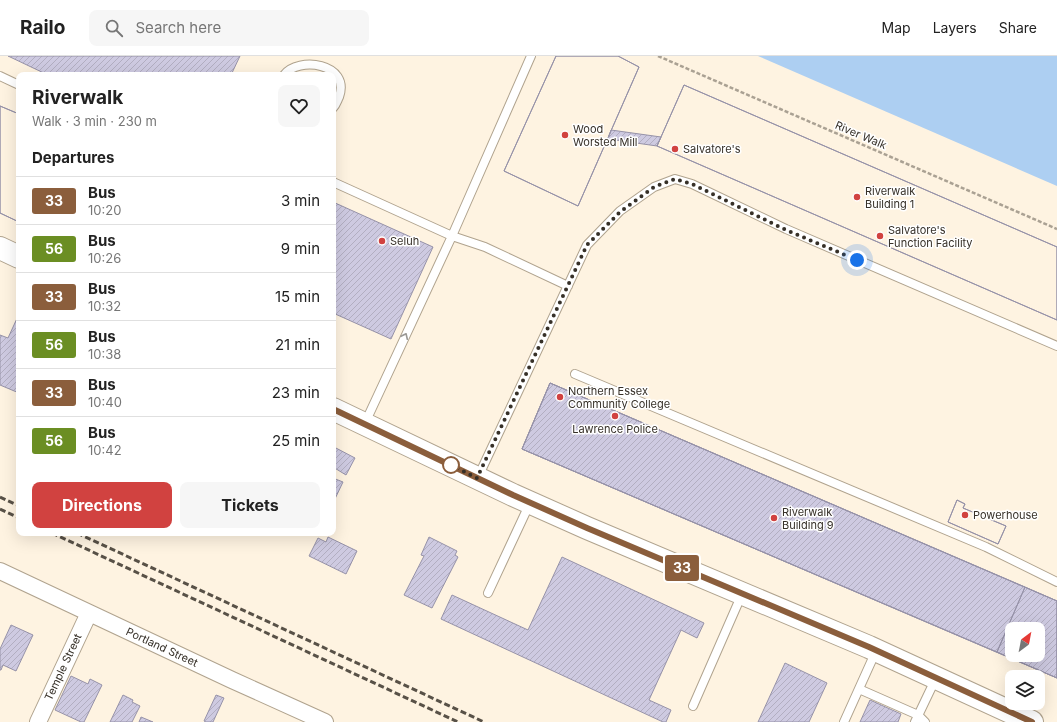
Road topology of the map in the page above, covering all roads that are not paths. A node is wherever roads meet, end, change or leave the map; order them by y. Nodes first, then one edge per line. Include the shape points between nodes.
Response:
1 (531, 56) edge
2 (285, 72) edge
3 (336, 72) edge
4 (336, 72) edge
5 (0, 76) edge
6 (16, 84) edge
7 (336, 106) edge
8 (336, 183) edge
9 (452, 236) junction
10 (0, 248) edge
11 (16, 256) edge
12 (568, 286) junction
13 (1057, 346) edge
14 (575, 374) dead end
15 (336, 411) edge
16 (364, 425) junction
17 (477, 478) junction
18 (530, 502) junction
19 (0, 571) edge
20 (1057, 582) edge
21 (488, 593) dead end
22 (742, 593) junction
23 (89, 613) junction
24 (876, 650) junction
25 (936, 678) junction
26 (859, 689) junction
27 (693, 706) dead end
28 (916, 718) edge
29 (38, 722) edge
30 (325, 722) edge
31 (844, 722) edge
32 (925, 722) edge
33 (1032, 722) edge

1 - 9 lane
2 - 4 lane via 295,63 307,59 319,60
3 - 7 lane via 341,86
5 - 6 lane
8 - 9 lane
9 - 12 lane via 485,247
16 -> 9 lane
10 - 11 main road
12 - 13 lane via 587,245 626,207 654,187 675,179 692,184 786,230
12 - 17 lane
14 - 20 lane via 986,547
15 - 16 main road
16 - 17 main road
17 - 18 main road
18 - 21 lane
18 - 22 main road
19 - 23 street, Portland Street
22 - 24 main road
22 - 27 lane
23 - 29 street, Temple Street
23 - 30 street, Portland Street
24 - 25 main road
24 - 26 lane
25 - 28 lane
25 - 33 main road
26 - 28 lane
26 - 31 lane
28 - 32 lane

